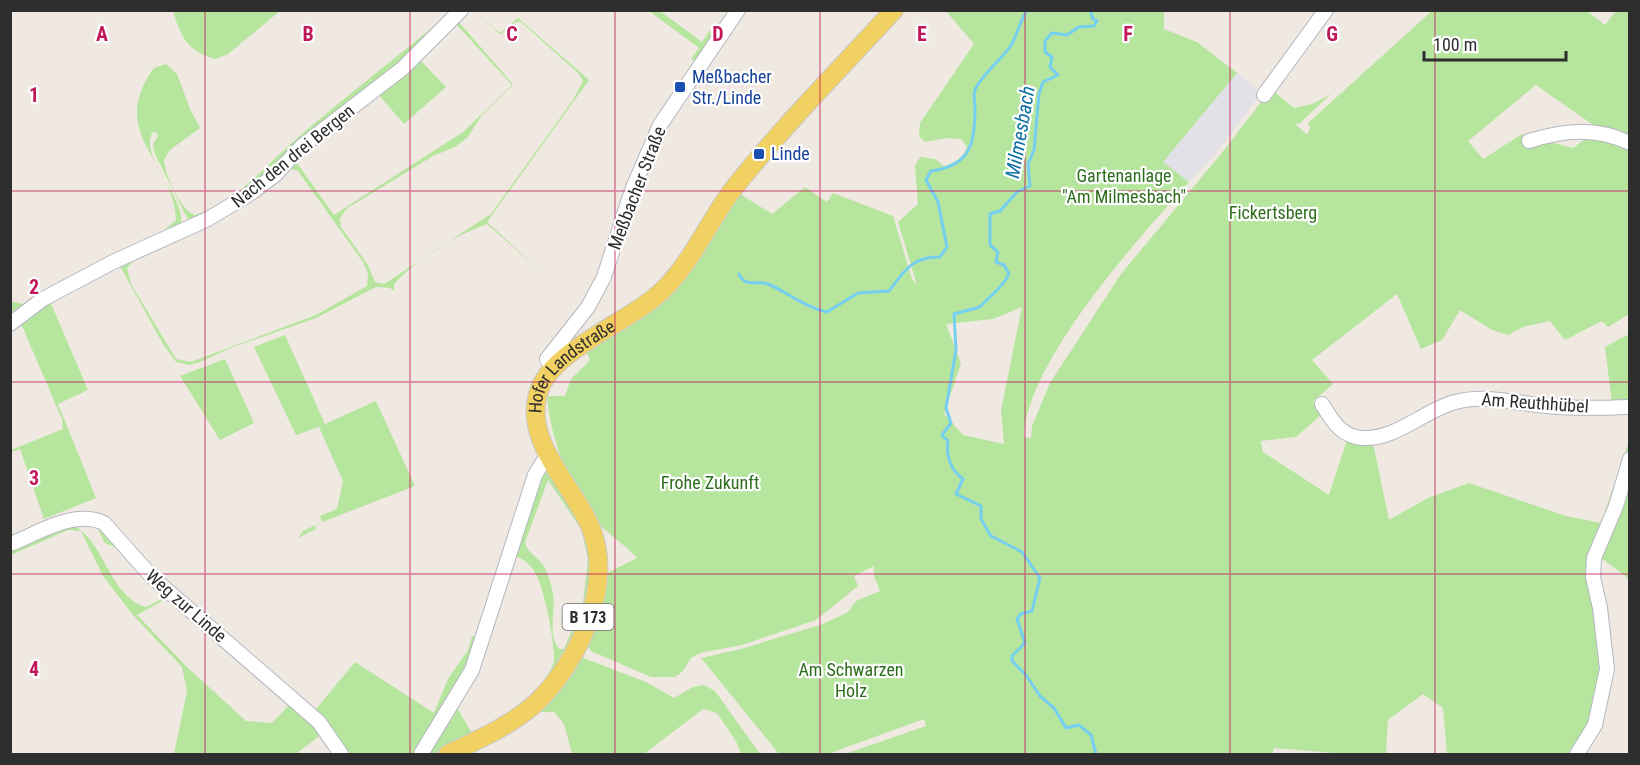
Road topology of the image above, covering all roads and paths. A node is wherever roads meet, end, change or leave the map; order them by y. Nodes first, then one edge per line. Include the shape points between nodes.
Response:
1 (461, 10) edge
2 (738, 10) edge
3 (894, 10) edge
4 (1326, 10) edge
5 (1264, 95) dead end
6 (1529, 141) dead end
7 (1629, 143) edge
8 (10, 324) edge
9 (552, 369) junction
10 (1322, 404) dead end
11 (1629, 407) edge
12 (548, 454) junction
13 (1629, 459) edge
14 (10, 544) edge
15 (341, 754) edge
16 (421, 754) edge
17 (448, 754) edge
18 (1577, 754) edge

1 - 8 street, Nach den drei Bergen via 404,68 301,147 275,175 251,193 208,219 44,299
2 - 9 street, Meßbacher Straße via 660,125 632,190 604,277 588,307 548,359
3 - 9 main road, Hofer Landstraße / B 173 via 733,189 664,289
4 - 5 street
6 - 7 street via 1569,131 1593,132
9 - 12 main road, Hofer Landstraße / B 173 via 540,388 537,405 538,428
10 - 11 street, Am Reuthhübel via 1338,429 1358,437 1381,438 1433,410 1470,398 1547,406
12 - 16 street via 536,475 472,670
12 - 17 main road, Hofer Landstraße / B 173 via 593,534 598,566 591,608 575,650 536,703 496,731
13 - 18 street via 1616,506 1594,558 1593,577 1606,669 1595,725
14 - 15 street, Weg zur Linde via 74,518 104,523 139,565 320,722

